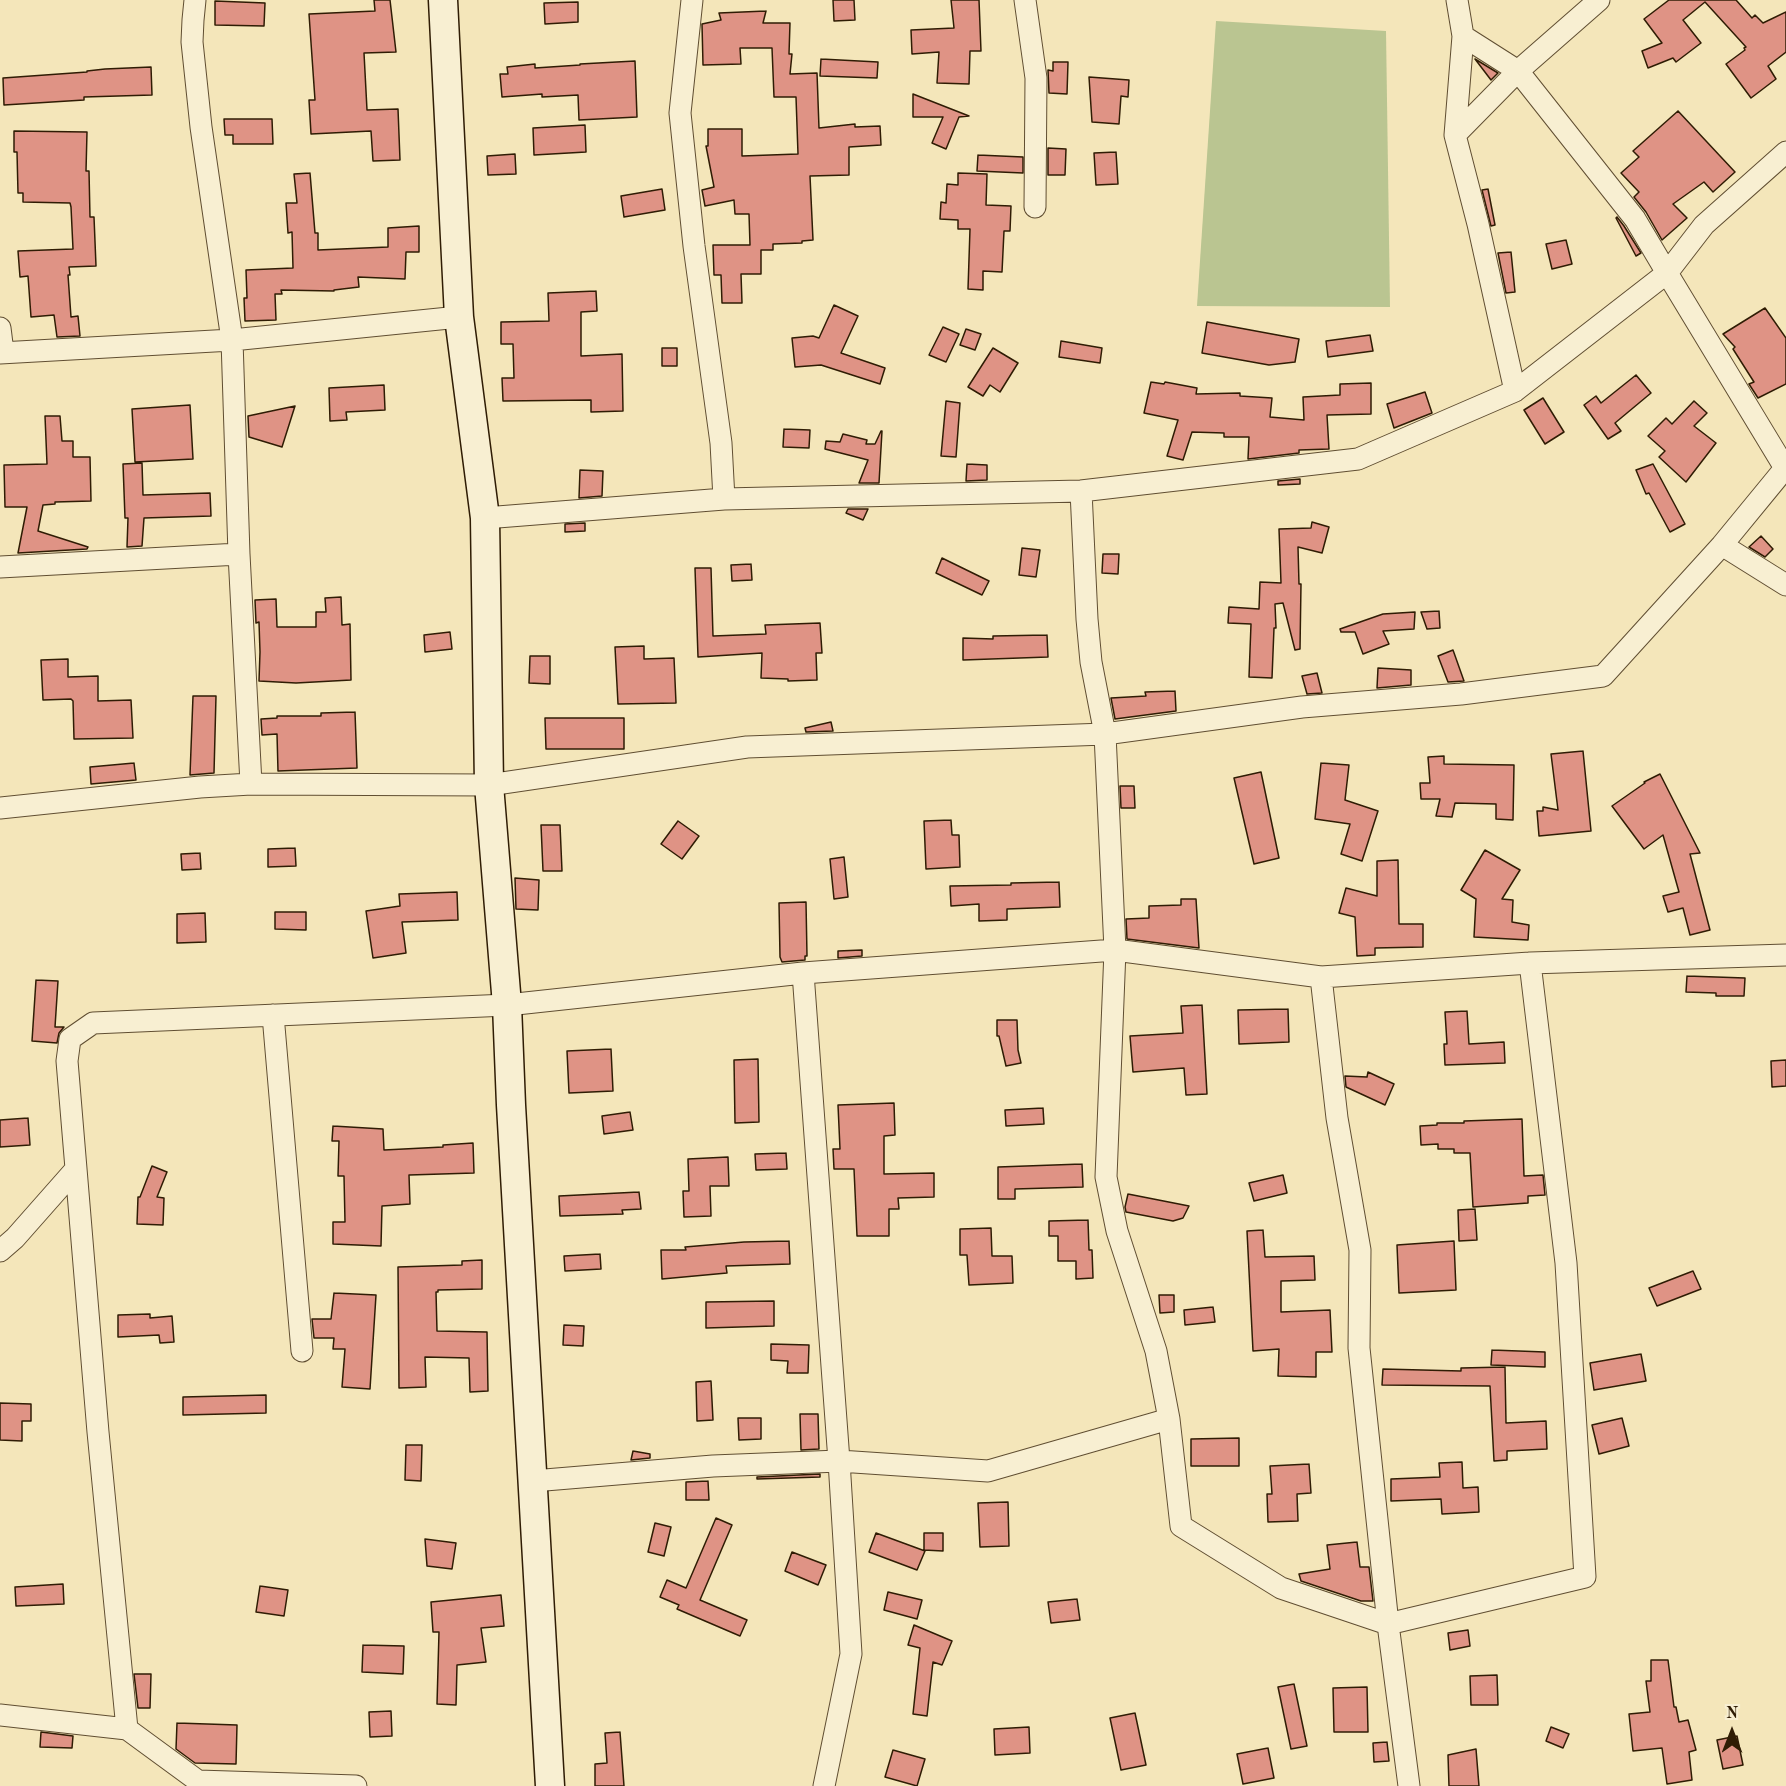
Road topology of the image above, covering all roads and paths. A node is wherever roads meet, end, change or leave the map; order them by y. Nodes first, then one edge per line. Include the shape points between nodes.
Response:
1 (195, 0) edge
2 (443, 0) edge
3 (692, 0) edge
4 (1025, 0) edge
5 (1457, 0) edge
6 (1599, 0) edge
7 (1463, 36) junction
8 (1518, 71) junction
9 (1455, 135) junction
10 (1786, 153) edge
11 (1035, 207) dead end
12 (1667, 273) junction
13 (459, 317) junction
14 (0, 328) edge
15 (232, 340) junction
16 (2, 353) edge
17 (1515, 391) junction
18 (1786, 467) edge
19 (1081, 490) junction
20 (724, 499) junction
21 (485, 518) junction
22 (1722, 544) junction
23 (239, 554) junction
24 (0, 567) edge
25 (1786, 585) edge
26 (1105, 734) junction
27 (251, 784) junction
28 (489, 785) junction
29 (0, 808) edge
30 (1115, 950) junction
31 (1786, 954) edge
32 (1530, 963) junction
33 (804, 973) junction
34 (1320, 977) junction
35 (507, 1005) junction
36 (273, 1015) junction
37 (75, 1170) junction
38 (0, 1251) edge
39 (302, 1351) dead end
40 (1169, 1419) junction
41 (839, 1461) junction
42 (533, 1481) junction
43 (1388, 1624) junction
44 (0, 1715) edge
45 (128, 1730) junction
46 (356, 1786) edge
47 (550, 1786) edge
48 (824, 1786) edge
49 (1409, 1786) edge

1 - 15 street via 192,42 200,117
2 - 13 street
3 - 20 street via 680,113 721,443
4 - 11 street via 1036,78
5 - 7 street
6 - 8 street
7 - 8 street
7 - 9 street
8 - 9 street
8 - 12 street via 1635,219
9 - 17 street
10 - 12 street via 1704,225
12 - 17 street
12 - 18 street
13 - 15 street
13 - 21 street
14 - 16 street
15 - 16 street
15 - 23 street
17 - 19 street via 1358,459
18 - 22 street
19 - 20 street
19 - 26 street via 1091,662
20 - 21 street
21 - 28 street
22 - 25 street
22 - 26 street via 1603,676 1461,694 1302,707
23 - 24 street
23 - 27 street
26 - 28 street via 747,747
26 - 30 street
27 - 28 street
27 - 29 street
28 - 35 street
30 - 33 street
30 - 34 street
30 - 40 street via 1106,1177 1117,1231 1156,1351
31 - 32 street
32 - 34 street
32 - 43 street via 1566,1263 1585,1577
33 - 35 street
33 - 41 street
34 - 43 street via 1337,1118 1360,1250 1359,1348
35 - 36 street
35 - 42 street
36 - 37 street via 93,1023 70,1038 67,1060
36 - 39 street
37 - 38 street
37 - 45 street
40 - 41 street via 988,1471
40 - 43 street via 1181,1526 1281,1588
41 - 42 street via 713,1466
41 - 48 street via 851,1654
42 - 47 street
43 - 49 street
44 - 45 street
45 - 46 street via 198,1781

